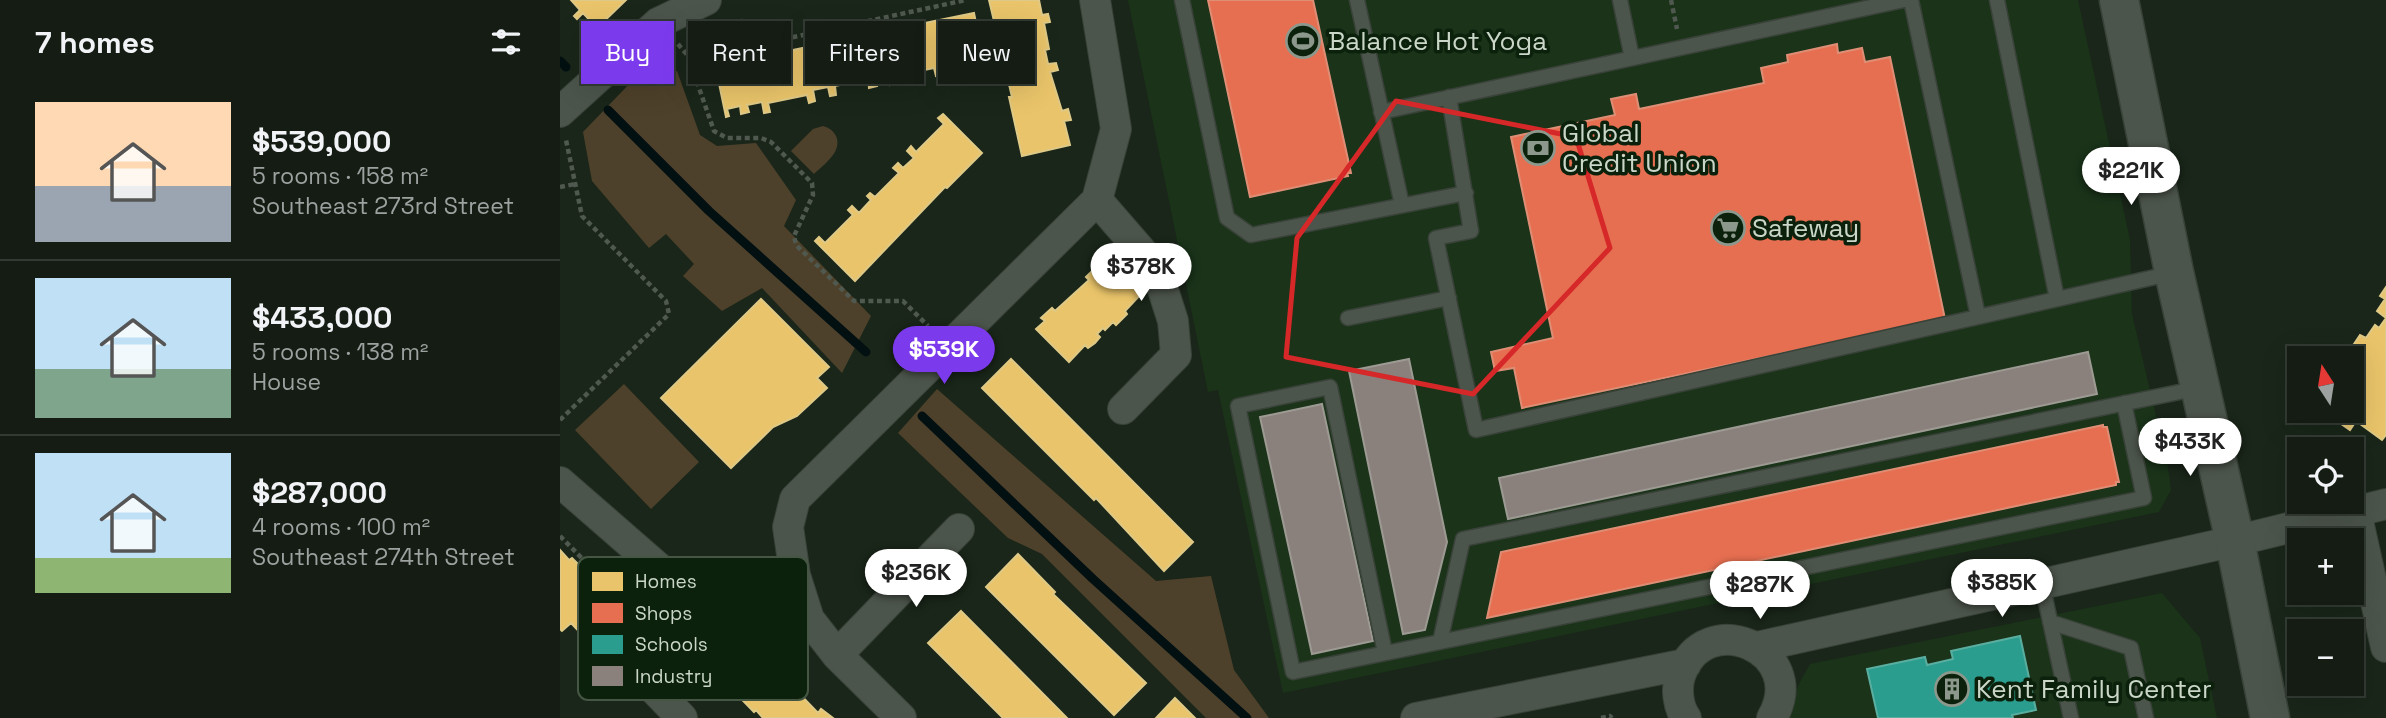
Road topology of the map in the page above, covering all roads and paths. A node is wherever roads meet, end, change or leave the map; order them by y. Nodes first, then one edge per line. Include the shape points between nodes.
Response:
1 (706, 0) edge
2 (966, 0) edge
3 (1095, 0) edge
4 (1182, 0) edge
5 (1357, 0) edge
6 (1620, 0) edge
7 (1911, 0) edge
8 (1997, 0) edge
9 (2119, 0) edge
10 (1896, 1) edge
11 (662, 21) edge
12 (791, 38) edge
13 (674, 41) edge
14 (1632, 58) junction
15 (600, 84) edge
16 (1449, 97) junction
17 (1381, 111) junction
18 (564, 122) edge
19 (575, 184) junction
20 (560, 187) edge
21 (1466, 193) junction
22 (1097, 200) junction
23 (1402, 205) junction
24 (2174, 272) junction
25 (1449, 298) junction
26 (2057, 299) junction
27 (1978, 316) junction
28 (1349, 318) dead end
29 (948, 346) junction
30 (2200, 388) junction
31 (2124, 403) junction
32 (1123, 409) dead end
33 (560, 420) edge
34 (560, 482) edge
35 (2386, 504) edge
36 (2364, 510) edge
37 (2348, 514) edge
38 (2356, 514) edge
39 (959, 528) dead end
40 (560, 536) edge
41 (2235, 541) junction
42 (581, 557) edge
43 (646, 557) edge
44 (792, 557) edge
45 (2042, 584) junction
46 (808, 616) edge
47 (2050, 622) junction
48 (1440, 642) junction
49 (1757, 647) junction
50 (2386, 647) edge
51 (1385, 653) junction
52 (837, 655) junction
53 (1686, 664) junction
54 (664, 700) edge
55 (682, 718) edge
56 (901, 718) edge
57 (1416, 718) edge
58 (1601, 718) edge
59 (1612, 718) edge
60 (1686, 718) edge
61 (1772, 718) edge
62 (2071, 718) edge
63 (2146, 718) edge
64 (2270, 718) edge

1 - 11 street
2 - 12 path
3 - 22 street via 1116,129
4 - 23 lane via 1227,218 1251,235
5 - 17 lane
6 - 14 lane
7 - 27 lane
8 - 26 lane
9 - 24 main road
10 - 14 lane
13 - 29 path via 688,56 714,131 727,138 771,142 811,183 813,195 794,236 796,245 854,300 903,301
14 - 16 lane
15 - 18 street
16 - 17 lane
16 - 21 lane
17 - 23 lane
18 - 19 path
19 - 20 path
19 - 33 path via 582,216 666,301 669,314
21 - 23 lane
21 - 25 lane via 1471,232 1436,238
22 - 29 street
22 - 32 street via 1156,268 1173,321 1175,355
24 - 26 lane
24 - 30 main road
25 - 27 lane via 1476,430
25 - 28 lane
26 - 27 lane
29 - 44 street via 795,499 788,527
30 - 31 lane
30 - 41 main road
31 - 48 lane via 1463,539
31 - 48 lane via 2144,498
34 - 43 street
35 - 36 street
37 - 41 street
38 - 50 street
39 - 52 street
40 - 42 path
41 - 45 street
41 - 64 main road
45 - 47 lane
45 - 49 street
46 - 52 street
47 - 62 lane
47 - 63 lane via 2131,648
48 - 51 lane
49 - 53 street via 1726,639 1696,651
49 - 61 street via 1778,674 1781,691
51 - 51 lane via 1293,672 1238,406 1330,387
52 - 56 street
53 - 57 street
53 - 60 street via 1678,697
54 - 55 street
58 - 59 path

